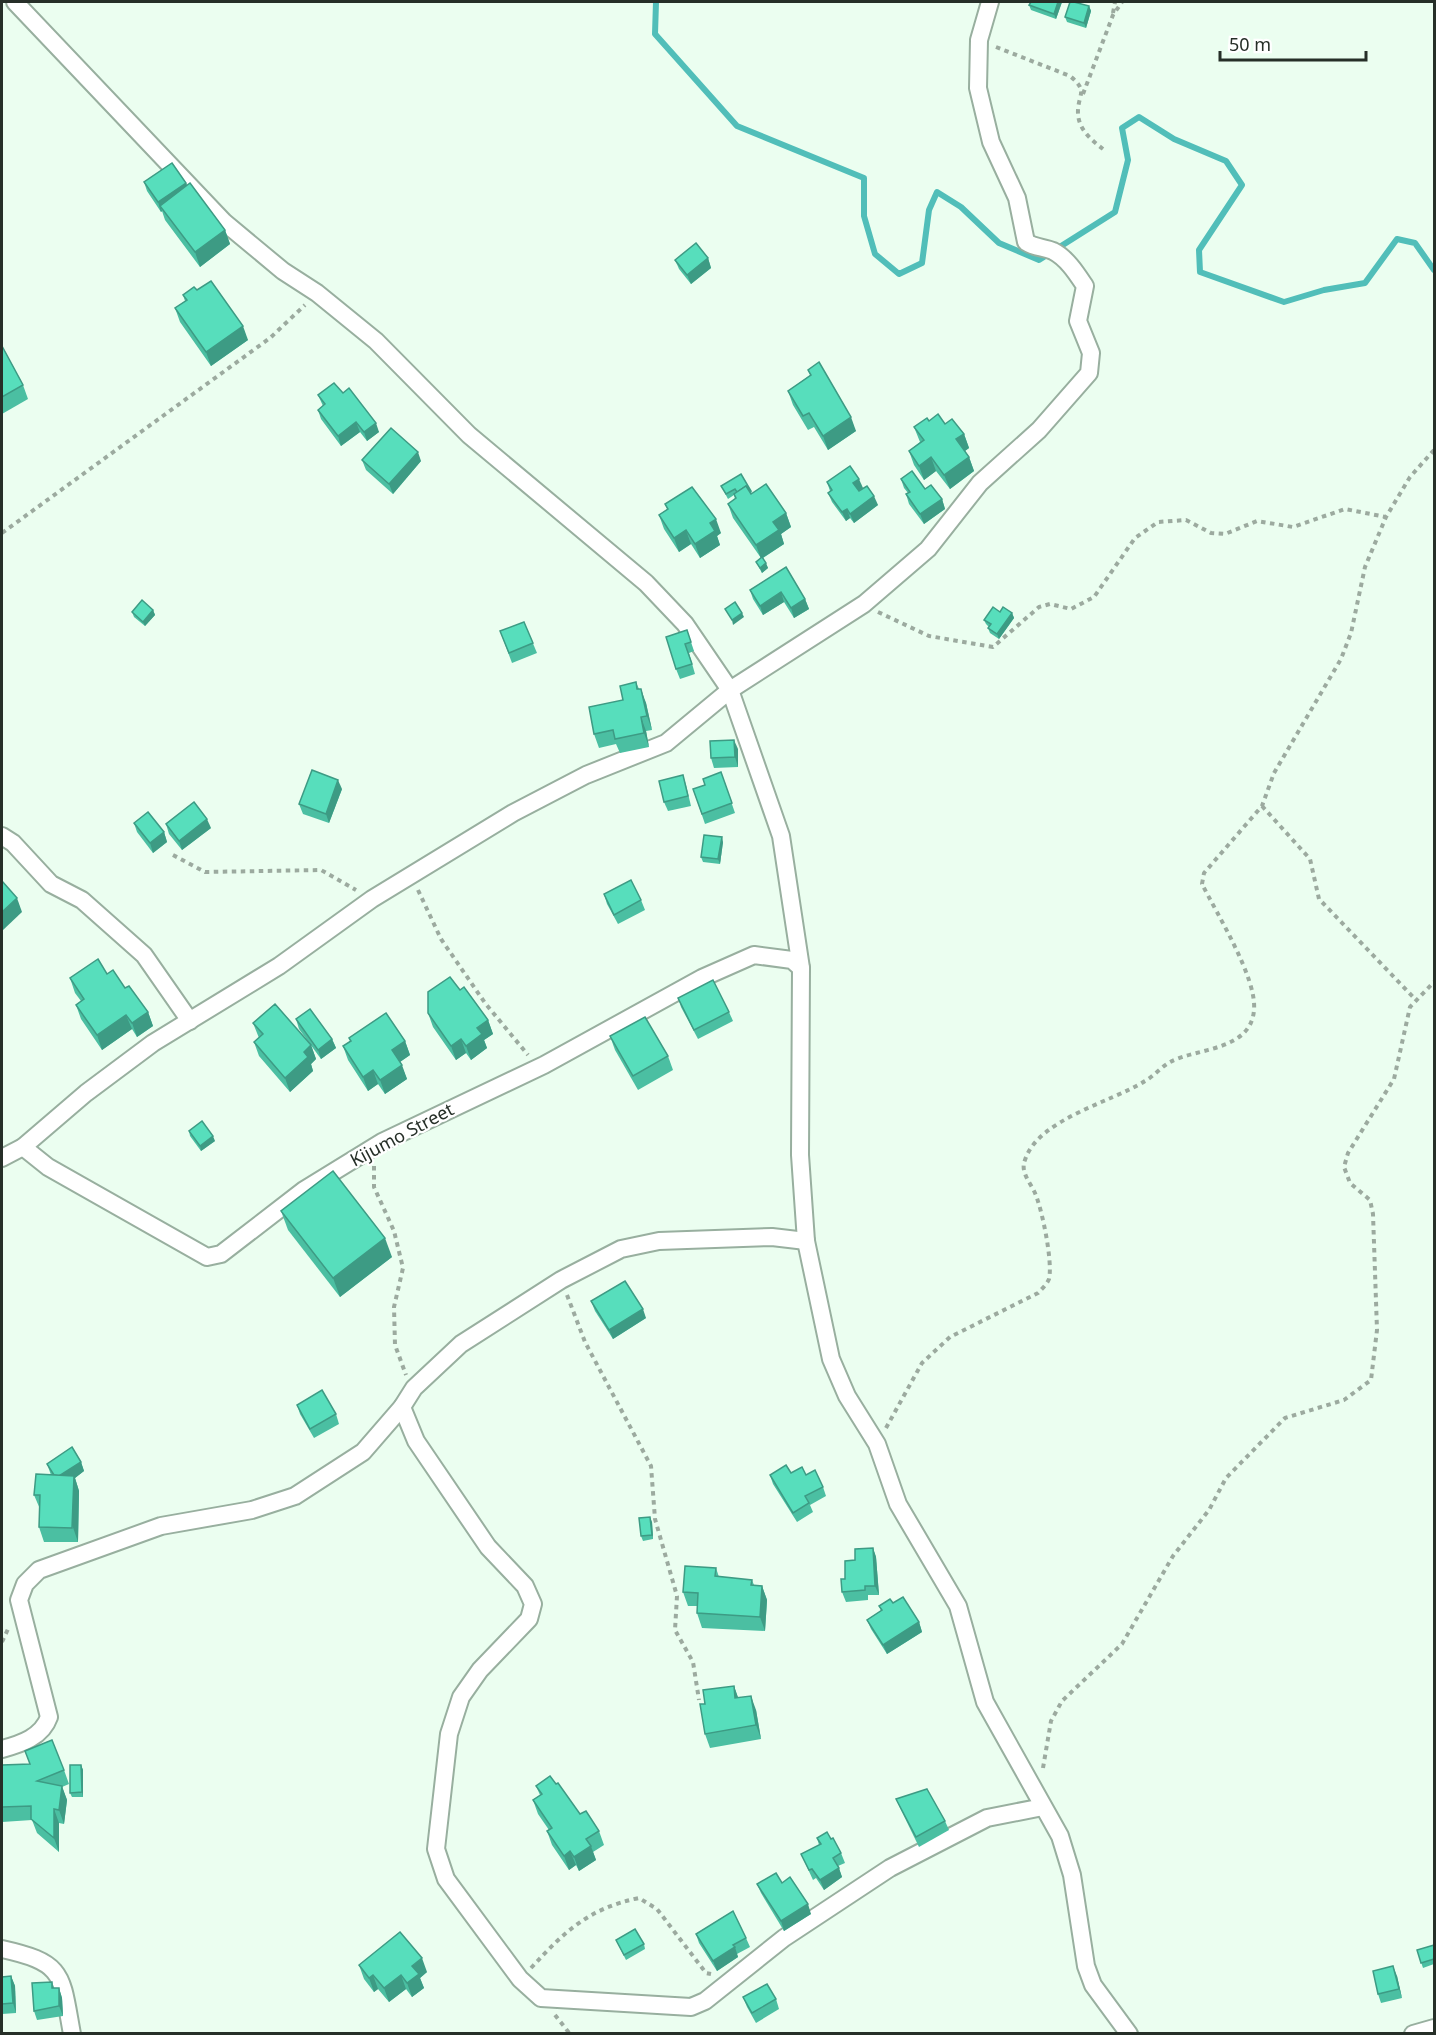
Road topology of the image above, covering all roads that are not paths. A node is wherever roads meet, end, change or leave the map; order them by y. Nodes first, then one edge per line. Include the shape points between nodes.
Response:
1 (15, 2) edge
2 (990, 2) edge
3 (730, 690) junction
4 (2, 836) edge
5 (801, 968) junction
6 (190, 1020) junction
7 (23, 1147) junction
8 (2, 1158) edge
9 (806, 1241) junction
10 (402, 1407) junction
11 (2, 1749) edge
12 (1040, 1801) junction
13 (2, 1949) edge
14 (1434, 2028) edge
15 (72, 2034) edge
16 (1129, 2034) edge
17 (1413, 2034) edge

1 - 3 street via 224,222 376,340 469,435 646,583 685,624
2 - 3 street via 979,40 978,88 991,142 1017,198 1026,242 1053,251 1085,286 1078,321 1091,353 1089,373 1039,430 980,483 928,549 864,604
3 - 5 street via 781,836
3 - 6 street via 666,743 586,775 513,813 372,899 279,966
4 - 6 street via 51,884 82,900 144,955
5 - 7 street, Kijumo Street via 792,960 754,955 702,978 544,1065 382,1142 304,1190 221,1254 207,1257 48,1167
5 - 9 street via 800,1155
6 - 7 street via 86,1093
7 - 8 street
9 - 10 street via 772,1237 659,1240 621,1249 561,1280 460,1344 414,1388
9 - 12 street via 831,1359 847,1396 877,1444 898,1504 958,1606 985,1702
10 - 11 street via 363,1452 296,1496 252,1510 161,1526 39,1570 25,1584 19,1600 49,1717 46,1727 23,1743
10 - 12 street via 416,1441 488,1547 525,1586 533,1604 529,1620 480,1670 461,1697 449,1734 436,1849 446,1879 520,1979 541,1998 691,2007 705,2001 784,1938 890,1868 987,1818
12 - 16 street via 1060,1836 1072,1875 1086,1966 1093,1985
13 - 15 street via 44,1961 56,1970 63,1984
14 - 17 street

